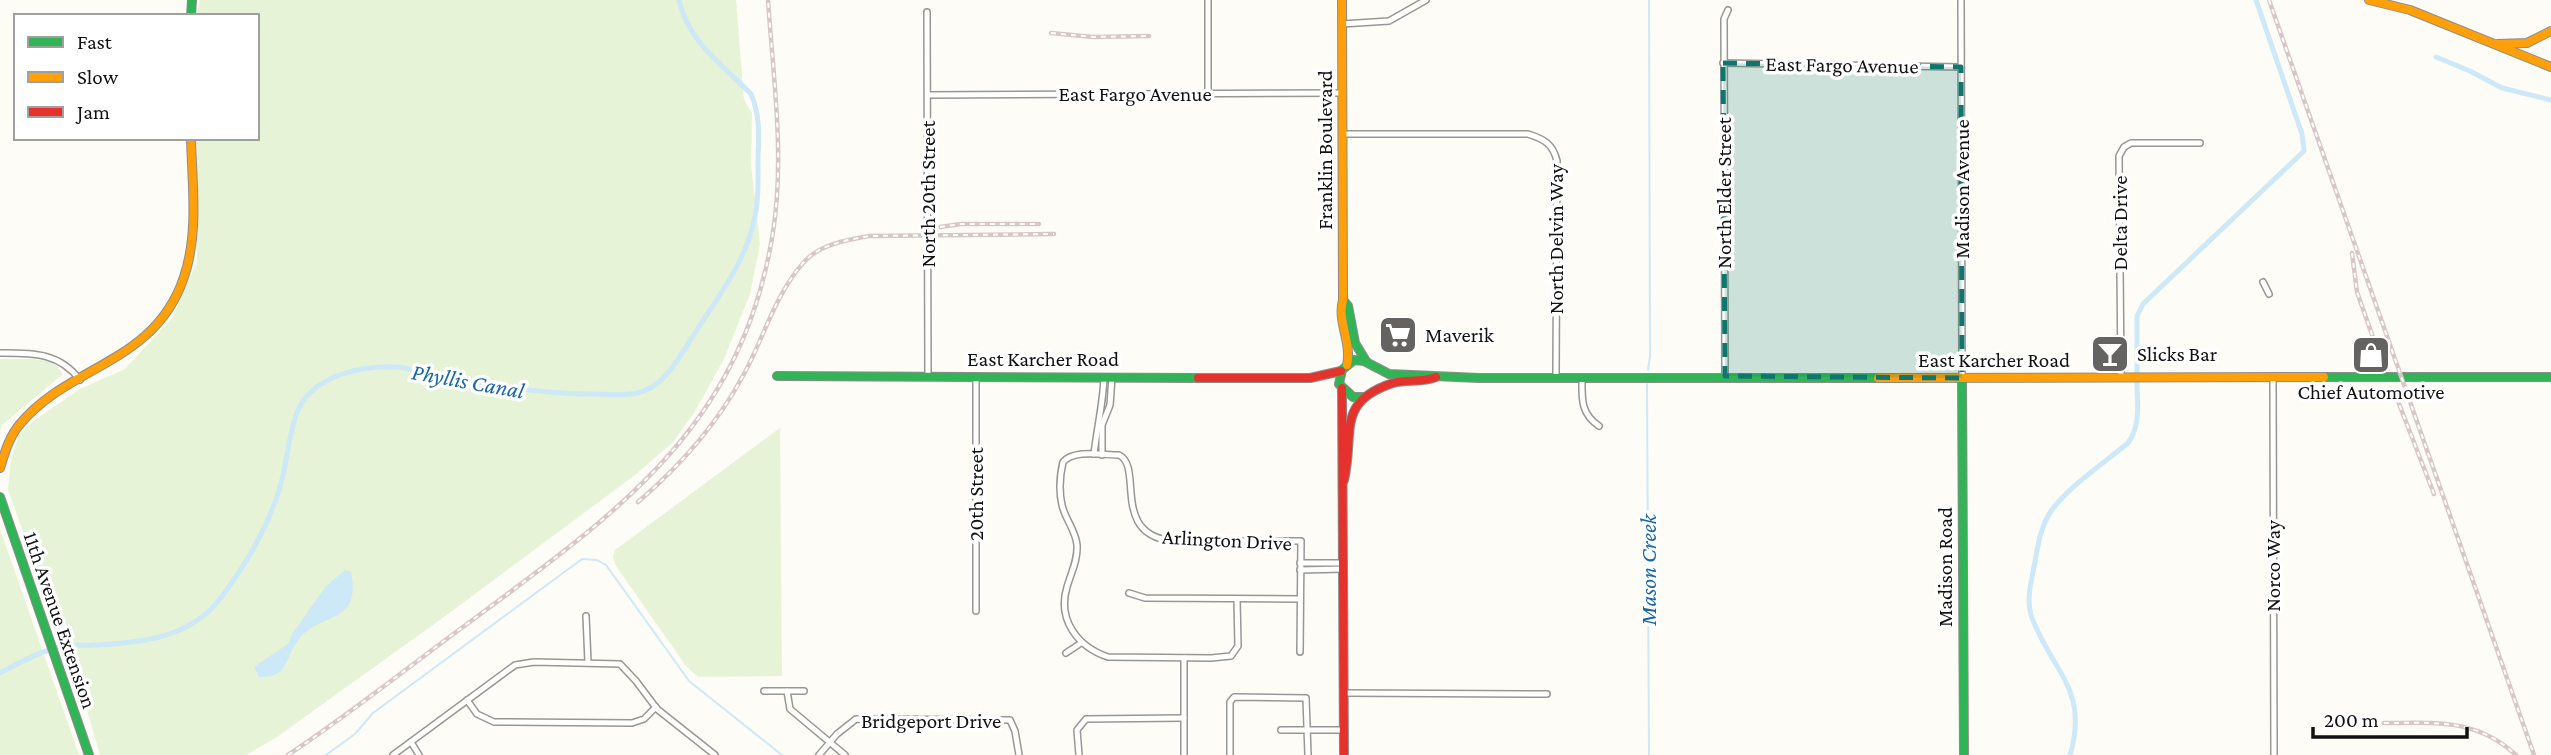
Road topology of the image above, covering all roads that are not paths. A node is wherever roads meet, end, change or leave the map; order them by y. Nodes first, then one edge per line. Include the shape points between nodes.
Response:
1 (1208, 0) edge
2 (1342, 0) edge
3 (1426, 0) edge
4 (1961, 0) edge
5 (2369, 0) edge
6 (1728, 10) dead end
7 (927, 12) dead end
8 (1342, 24) junction
9 (2551, 31) edge
10 (2496, 44) junction
11 (1724, 63) junction
12 (1961, 67) junction
13 (2551, 67) edge
14 (1208, 93) junction
15 (1342, 93) junction
16 (928, 95) junction
17 (1342, 134) junction
18 (191, 140) edge
19 (2200, 143) dead end
20 (2263, 282) dead end
21 (2269, 294) dead end
22 (1343, 300) junction
23 (0, 353) edge
24 (1367, 361) junction
25 (1344, 368) junction
26 (1377, 370) junction
27 (777, 376) dead end
28 (928, 376) junction
29 (976, 376) junction
30 (1725, 376) junction
31 (1108, 377) junction
32 (1436, 377) junction
33 (1556, 377) junction
34 (1582, 377) junction
35 (2549, 377) edge
36 (1310, 378) junction
37 (1962, 378) junction
38 (2121, 378) junction
39 (2273, 378) junction
40 (80, 380) junction
41 (1340, 386) junction
42 (1368, 394) junction
43 (1599, 426) dead end
44 (1094, 454) junction
45 (1102, 455) junction
46 (0, 468) edge
47 (1343, 483) junction
48 (0, 497) edge
49 (1300, 566) junction
50 (1344, 566) junction
51 (1129, 593) dead end
52 (1237, 599) junction
53 (1300, 599) junction
54 (976, 611) dead end
55 (586, 616) dead end
56 (1081, 643) junction
57 (1300, 652) dead end
58 (1066, 653) dead end
59 (1184, 658) junction
60 (588, 662) junction
61 (764, 691) dead end
62 (787, 691) junction
63 (804, 691) dead end
64 (1343, 693) junction
65 (1547, 694) dead end
66 (467, 700) junction
67 (656, 707) junction
68 (1184, 718) junction
69 (1281, 730) dead end
70 (1307, 730) junction
71 (1343, 730) junction
72 (411, 742) junction
73 (829, 743) junction
74 (89, 755) edge
75 (393, 755) edge
76 (419, 755) edge
77 (715, 755) edge
78 (820, 755) edge
79 (845, 755) edge
80 (1019, 755) edge
81 (1079, 755) edge
82 (1184, 755) edge
83 (1230, 755) edge
84 (1308, 755) edge
85 (1344, 755) edge
86 (1964, 755) edge
87 (2274, 755) edge

1 - 14 street
2 - 8 main road, Franklin Boulevard
3 - 8 street via 1389,21
4 - 12 street, Madison Avenue
5 - 10 main road via 2410,10
6 - 11 street, North Elder Street
7 - 16 street, North 20th Street
8 - 15 main road, Franklin Boulevard
9 - 10 main road via 2527,43
10 - 13 main road
11 - 12 street, East Fargo Avenue
11 - 30 street, North Elder Street
12 - 37 street, Madison Avenue
14 - 15 street, East Fargo Avenue
14 - 16 street, East Fargo Avenue
15 - 17 main road, Franklin Boulevard
16 - 28 street, North 20th Street
17 - 22 main road, Franklin Boulevard
17 - 33 street, North Delvin Way via 1528,134 1548,143 1556,161
18 - 40 main road via 192,236 178,291 144,338
19 - 38 street, Delta Drive via 2131,144 2119,156
20 - 21 street
22 - 24 main road, Franklin Boulevard via 1355,343
22 - 25 main road, Franklin Boulevard via 1340,307 1349,354
23 - 40 street via 48,355 73,370
24 - 25 main road via 1354,360
24 - 26 main road, Franklin Boulevard
25 - 36 main road
25 - 41 main road, Franklin Boulevard
26 - 32 main road
26 - 42 main road, Franklin Boulevard via 1377,384
27 - 28 main road, East Karcher Road
28 - 29 main road, East Karcher Road
29 - 31 main road, East Karcher Road
29 - 54 street, 20th Street
30 - 34 main road, East Karcher Road
30 - 37 main road, East Karcher Road
31 - 36 main road, East Karcher Road
31 - 44 street
31 - 45 street via 1110,405 1102,425
32 - 33 main road, East Karcher Road
32 - 42 main road via 1397,382
33 - 34 main road, East Karcher Road
34 - 43 street via 1582,405
35 - 39 main road, East Karcher Road
36 - 41 main road
37 - 38 main road, East Karcher Road
37 - 86 main road, Madison Road
38 - 39 main road, East Karcher Road
39 - 87 street, Norco Way
40 - 46 main road via 26,415 12,433
41 - 42 main road via 1353,397
41 - 47 main road, Franklin Boulevard
42 - 47 main road, Franklin Boulevard via 1350,418
44 - 45 street, Arlington Drive
44 - 56 street, Arlington Drive via 1067,457 1061,469 1062,506 1077,547 1065,595 1066,616
45 - 49 street, Arlington Drive via 1119,455 1127,461 1132,506 1143,527 1155,537 1301,541
47 - 50 main road, Franklin Boulevard
48 - 74 main road, 11th Avenue Extension
49 - 50 street, Arlington Drive
49 - 53 street, Arlington Drive
50 - 64 main road, Franklin Boulevard
51 - 52 street via 1145,598
52 - 53 street
52 - 59 street via 1234,654
53 - 57 street, Arlington Drive
55 - 60 street
56 - 58 street
56 - 59 street via 1108,657
59 - 68 street
60 - 66 street via 520,662
60 - 67 street via 620,664
61 - 62 street
62 - 63 street
62 - 73 street via 790,709
64 - 65 street
64 - 71 main road, Franklin Boulevard
66 - 67 street via 477,714 494,722 632,723
66 - 72 street
67 - 77 street
68 - 81 street via 1086,719 1077,730
68 - 82 street
69 - 70 street
70 - 71 street
70 - 83 street via 1306,698 1234,696 1230,702
70 - 84 street
71 - 85 main road, Franklin Boulevard
72 - 75 street
72 - 76 street
73 - 78 street, Bridgeport Drive
73 - 79 street
73 - 80 street, Bridgeport Drive via 856,719 1010,720

